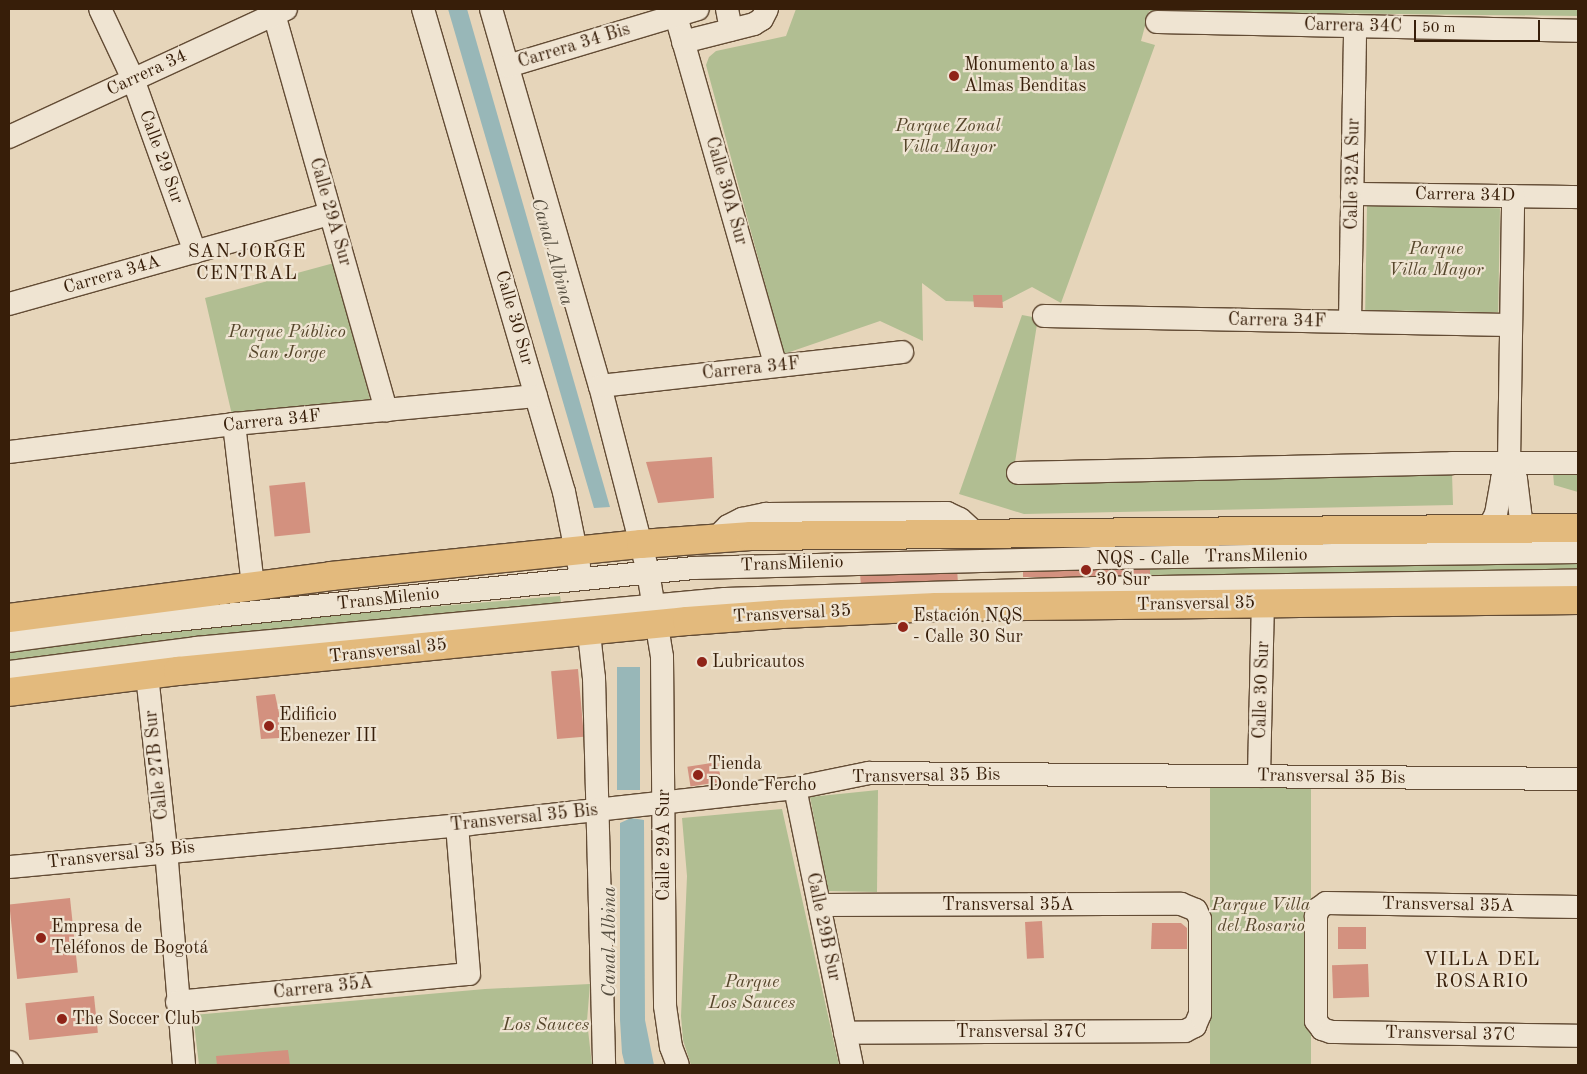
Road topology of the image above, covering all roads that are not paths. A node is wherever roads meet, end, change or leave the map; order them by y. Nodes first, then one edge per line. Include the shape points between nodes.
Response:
1 (100, 9) edge
2 (423, 9) edge
3 (491, 9) edge
4 (698, 9) edge
5 (767, 9) edge
6 (280, 12) edge
7 (676, 16) junction
8 (729, 20) edge
9 (1157, 22) dead end
10 (1355, 26) junction
11 (1578, 31) edge
12 (683, 42) junction
13 (508, 66) junction
14 (133, 79) junction
15 (9, 137) edge
16 (1352, 194) junction
17 (1513, 196) junction
18 (1578, 197) edge
19 (330, 214) junction
20 (195, 252) junction
21 (9, 304) edge
22 (1044, 316) dead end
23 (1350, 322) junction
24 (1510, 325) junction
25 (902, 352) dead end
26 (776, 366) junction
27 (600, 386) junction
28 (536, 396) junction
29 (386, 410) junction
30 (234, 424) junction
31 (9, 452) edge
32 (1509, 463) junction
33 (1578, 463) edge
34 (1018, 473) dead end
35 (1527, 528) junction
36 (1578, 528) edge
37 (1488, 529) junction
38 (642, 544) junction
39 (576, 551) junction
40 (1578, 552) edge
41 (648, 572) junction
42 (581, 580) junction
43 (1578, 580) edge
44 (253, 586) junction
45 (1578, 600) edge
46 (1263, 603) junction
47 (655, 614) junction
48 (9, 618) edge
49 (588, 621) junction
50 (9, 641) edge
51 (9, 672) edge
52 (147, 675) junction
53 (9, 692) edge
54 (1258, 776) junction
55 (1578, 780) edge
56 (795, 788) junction
57 (655, 804) junction
58 (605, 809) junction
59 (457, 825) junction
60 (166, 850) junction
61 (9, 867) edge
62 (819, 905) junction
63 (1578, 907) edge
64 (177, 1002) junction
65 (1195, 1026) joint
66 (1322, 1030) joint
67 (845, 1033) junction
68 (1578, 1036) edge
69 (9, 1062) edge
70 (11, 1065) edge
71 (184, 1065) edge
72 (604, 1065) edge
73 (678, 1065) edge
74 (852, 1065) edge

1 - 14 street, Calle 29 Sur
2 - 28 street, Calle 30 Sur
3 - 13 street
4 - 7 street, Carrera 34 Bis
5 - 8 street via 762,19 754,24
6 - 14 street, Carrera 34
6 - 19 street, Calle 29A Sur
7 - 12 street, Calle 30A Sur
7 - 13 street, Carrera 34 Bis
8 - 12 street
9 - 10 street, Carrera 34C
10 - 11 street, Carrera 34C
10 - 16 street, Calle 32A Sur
12 - 26 street, Calle 30A Sur
13 - 27 street
14 - 15 street, Carrera 34
14 - 20 street, Calle 29 Sur
16 - 17 street, Carrera 34D
16 - 23 street, Calle 32A Sur
17 - 18 street, Carrera 34D
17 - 24 street
19 - 20 street, Carrera 34A
19 - 29 street, Calle 29A Sur
20 - 21 street, Carrera 34A
22 - 23 street, Carrera 34F
23 - 24 street, Carrera 34F
24 - 32 street
25 - 26 street, Carrera 34F
26 - 27 street, Carrera 34F
27 - 38 street
28 - 29 street, Carrera 34F
28 - 39 street, Calle 30 Sur via 564,492
29 - 30 street, Carrera 34F
30 - 31 street, Carrera 34F
30 - 44 street
32 - 33 street
32 - 34 street
32 - 35 street via 1516,479 1521,518
32 - 37 street via 1502,479 1496,514
35 - 36 highway
35 - 37 highway
37 - 38 highway via 818,534
38 - 39 highway
38 - 41 street
39 - 42 street, Calle 30 Sur
39 - 44 highway
40 - 41 street, TransMilenio via 869,562
41 - 42 street, TransMilenio
41 - 47 street
42 - 49 street, Calle 30 Sur
42 - 50 street, TransMilenio via 136,624
43 - 47 street, TransMilenio via 857,594 725,599
44 - 48 highway
45 - 46 highway, Transversal 35
46 - 47 highway, Transversal 35 via 936,606 782,614
46 - 54 street, Calle 30 Sur
47 - 49 highway, Transversal 35
47 - 57 street, Calle 29A Sur via 662,657
49 - 51 street, TransMilenio via 196,648
49 - 52 highway, Transversal 35
49 - 58 street
52 - 53 highway, Transversal 35
52 - 60 street, Calle 27B Sur
54 - 55 street, Transversal 35 Bis
54 - 56 street, Transversal 35 Bis via 870,773
56 - 57 street, Transversal 35 Bis
56 - 62 street, Calle 29B Sur
57 - 58 street, Transversal 35 Bis
57 - 73 street, Calle 29A Sur via 665,1006 671,1047
58 - 59 street, Transversal 35 Bis
58 - 72 street
59 - 60 street, Transversal 35 Bis
59 - 64 street, Carrera 35A via 469,974
60 - 61 street, Transversal 35 Bis
60 - 64 street, Calle 27B Sur
62 - 65 street, Transversal 35A via 1181,904 1196,910 1201,930 1200,1014
62 - 67 street, Calle 29B Sur
63 - 66 street, Transversal 35A via 1326,903 1316,916 1316,1021
64 - 71 street, Calle 27B Sur
65 - 67 street, Transversal 37C via 1185,1031
66 - 68 street, Transversal 37C
67 - 74 street, Calle 29B Sur
69 - 70 street

